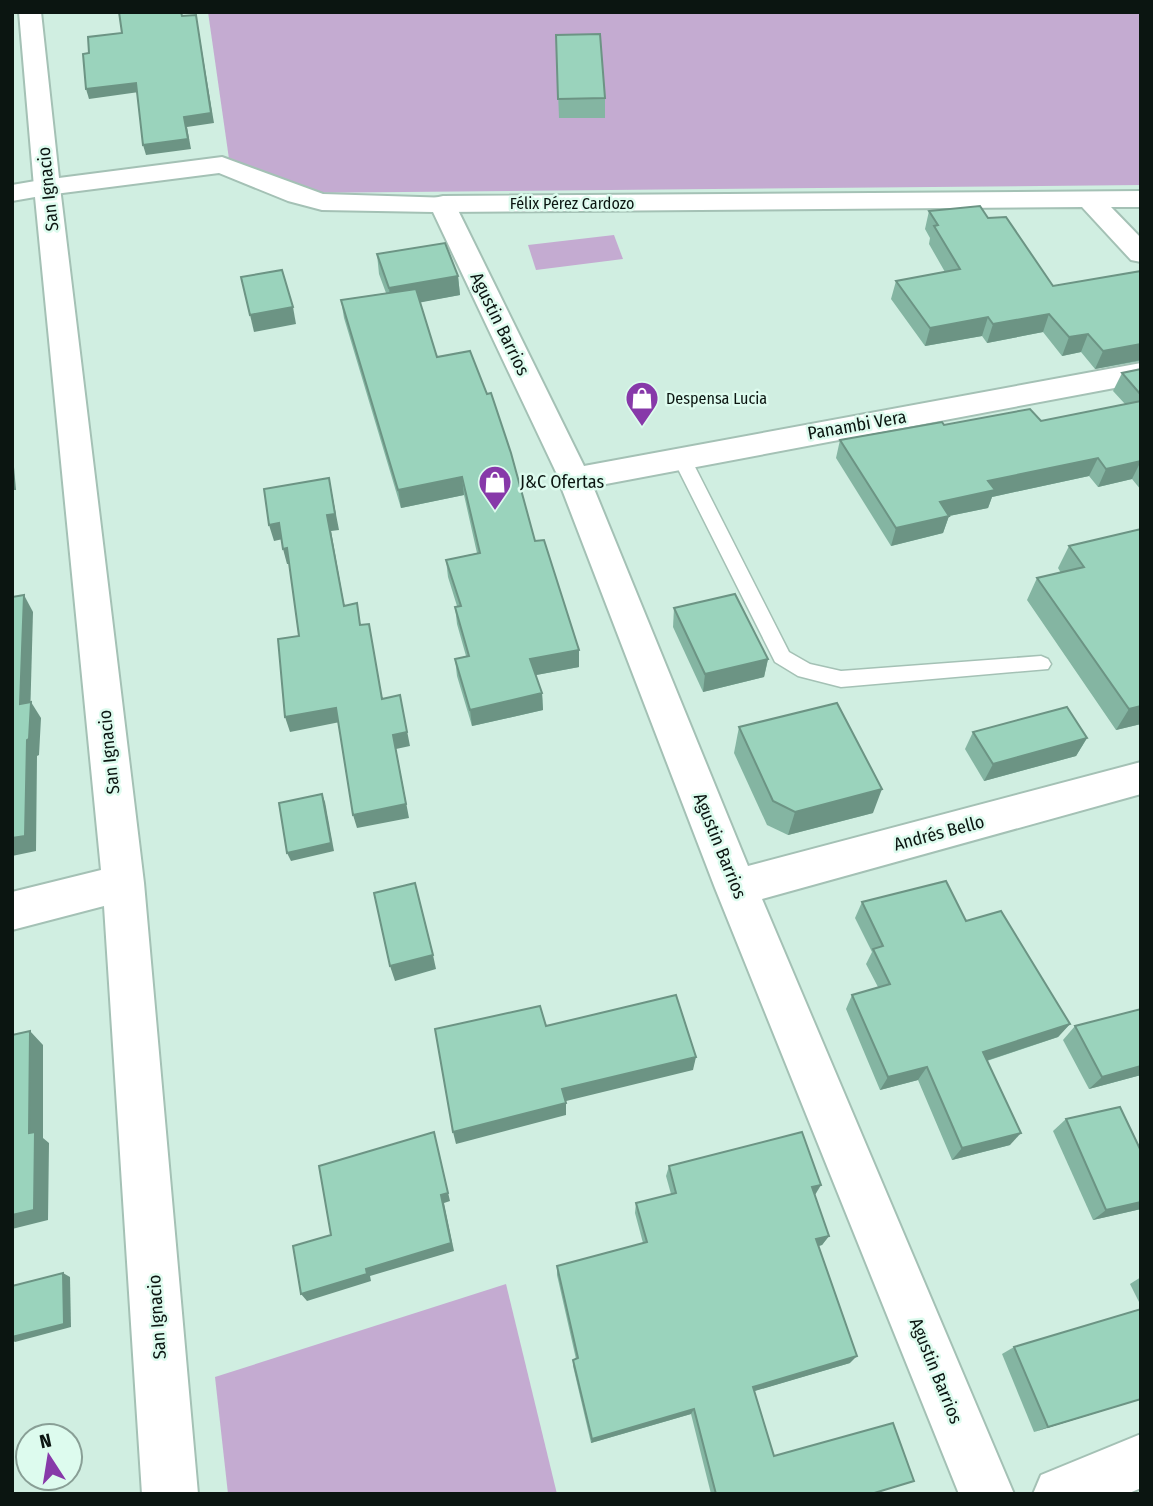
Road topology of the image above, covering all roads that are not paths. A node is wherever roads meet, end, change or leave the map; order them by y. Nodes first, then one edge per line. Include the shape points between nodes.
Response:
1 (30, 12) edge
2 (47, 187) junction
3 (12, 192) edge
4 (1141, 199) edge
5 (1090, 200) junction
6 (443, 204) junction
7 (1141, 254) edge
8 (1141, 373) edge
9 (681, 457) junction
10 (574, 479) junction
11 (1041, 664) dead end
12 (1141, 778) edge
13 (124, 883) junction
14 (736, 888) junction
15 (12, 911) edge
16 (1141, 1461) edge
17 (170, 1494) edge
18 (987, 1494) edge
19 (1060, 1494) edge

1 - 2 street, San Ignacio
2 - 3 street, Félix Pérez Cardozo
2 - 6 street, Félix Pérez Cardozo via 222,165 322,202
2 - 13 street, San Ignacio
4 - 5 street, Félix Pérez Cardozo
5 - 6 street, Félix Pérez Cardozo
5 - 7 street
6 - 10 street, Agustin Barrios
8 - 9 street, Panambi Vera
9 - 10 street, Panambi Vera
9 - 11 lane via 782,657 806,670 841,678
10 - 14 street, Agustin Barrios
12 - 14 street, Andrés Bello
13 - 15 street
13 - 17 street, San Ignacio
14 - 18 street, Agustin Barrios
16 - 19 street

